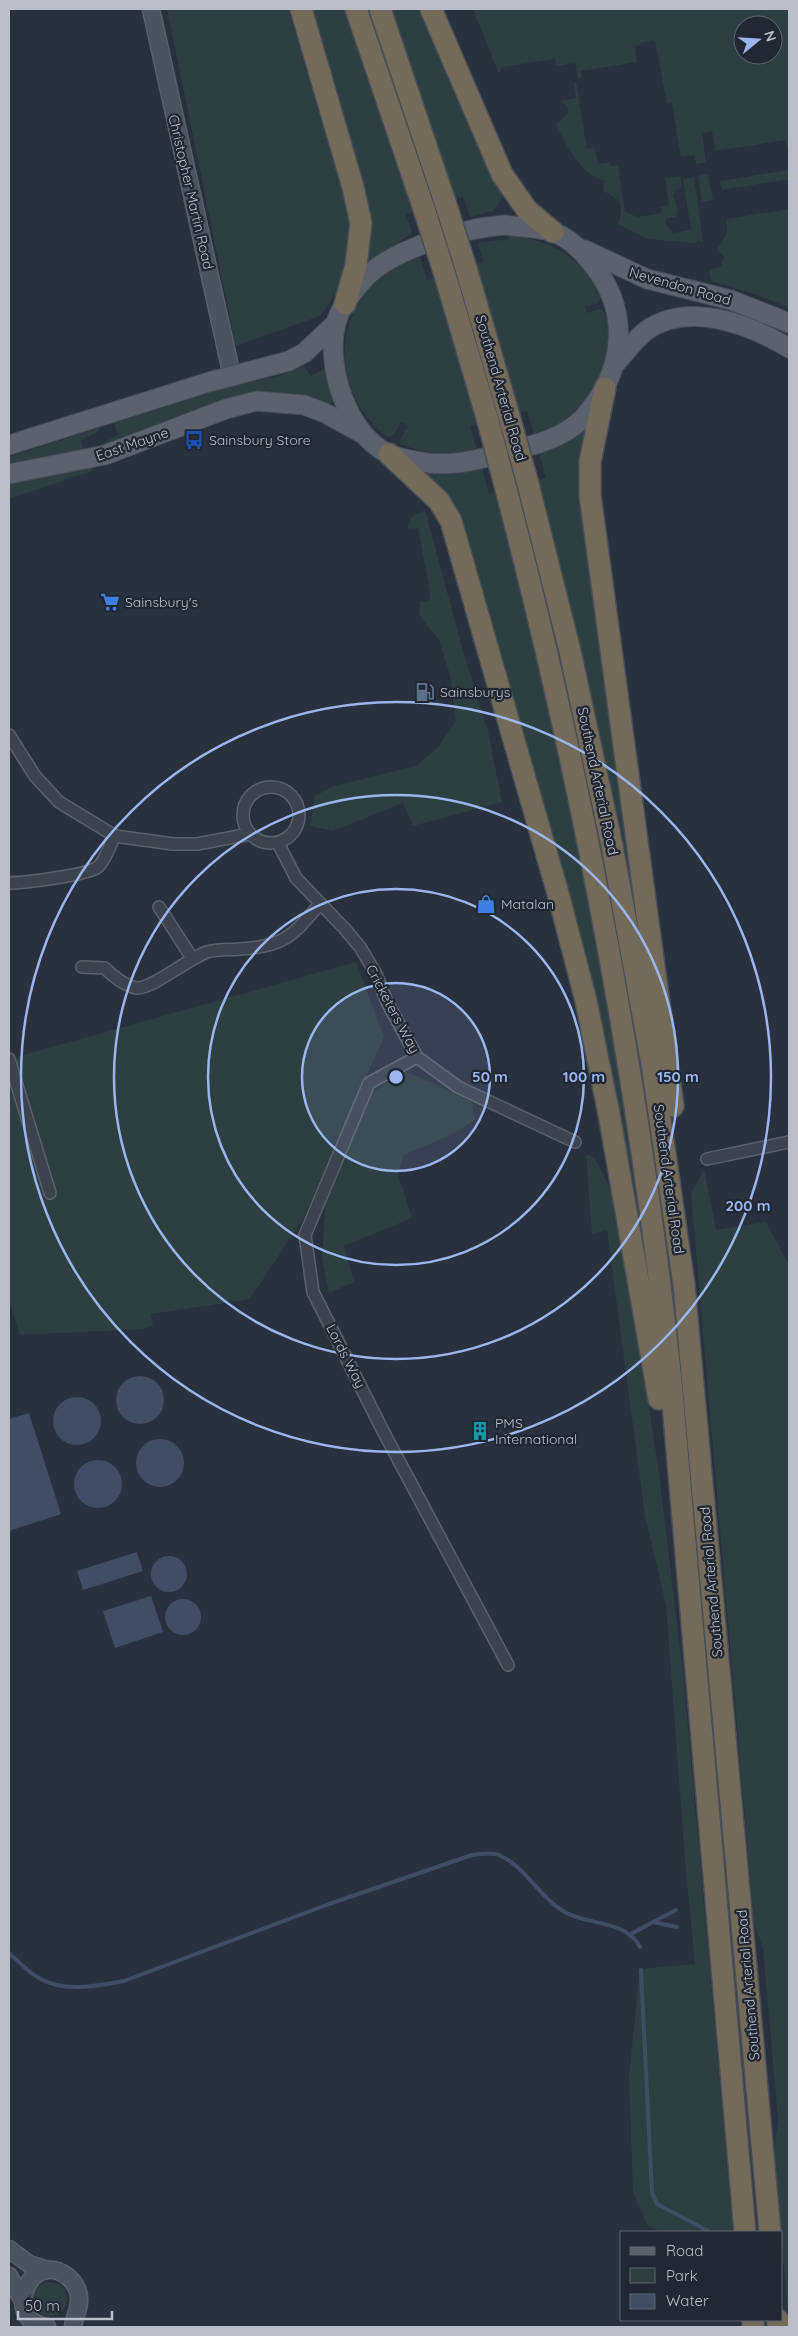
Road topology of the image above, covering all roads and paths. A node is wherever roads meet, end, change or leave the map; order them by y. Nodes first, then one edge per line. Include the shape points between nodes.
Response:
1 (151, 9) edge
2 (301, 9) edge
3 (356, 9) edge
4 (380, 9) edge
5 (431, 9) edge
6 (553, 232) junction
7 (573, 244) junction
8 (340, 314) junction
9 (789, 323) edge
10 (789, 348) edge
11 (615, 364) junction
12 (232, 376) junction
13 (605, 388) junction
14 (364, 435) junction
15 (9, 445) edge
16 (390, 454) junction
17 (9, 474) edge
18 (9, 735) edge
19 (250, 834) junction
20 (114, 836) junction
21 (278, 843) junction
22 (9, 883) edge
23 (320, 904) junction
24 (159, 907) dead end
25 (192, 958) junction
26 (82, 967) dead end
27 (417, 1057) junction
28 (9, 1059) edge
29 (575, 1142) dead end
30 (789, 1142) edge
31 (707, 1160) dead end
32 (50, 1193) dead end
33 (684, 1285) junction
34 (690, 1605) junction
35 (508, 1664) dead end
36 (745, 2231) edge
37 (770, 2231) edge
38 (9, 2249) edge
39 (48, 2270) junction
40 (9, 2276) edge
41 (22, 2299) junction
42 (74, 2321) edge
43 (45, 2327) edge
44 (55, 2327) edge

1 - 12 street, Christopher Martin Road
2 - 8 highway via 361,223 359,250
3 - 34 highway, Southend Arterial Road, bridge via 424,209 488,421 569,744 629,1067 661,1289
4 - 33 highway, Southend Arterial Road, bridge via 466,268 528,484 570,651 612,846 652,1064
5 - 6 highway via 502,174 527,210
6 - 7 main road
6 - 8 main road via 493,226 405,252 383,263 366,277
7 - 9 main road, Nevendon Road via 647,279 731,300
7 - 11 main road via 594,265 610,293 619,335
8 - 12 main road via 315,344 294,358
8 - 14 main road via 334,362 339,388
10 - 11 main road, Nevendon Road via 725,321 676,317 642,334
11 - 13 main road
12 - 15 main road
13 - 16 main road via 582,419 557,435 534,444 449,464 421,462
13 - 33 highway via 590,462 590,495 675,1126
14 - 16 main road, East Mayne
14 - 17 main road, East Mayne via 304,405 257,400 104,455
16 - 34 highway via 439,501 451,522 573,946 599,1058 641,1292
18 - 20 street via 35,776 59,802
19 - 20 street via 197,844
19 - 21 street via 260,841
19 - 21 street via 244,823 243,809 248,798 259,789 280,787 290,793 299,807 300,819 295,831
20 - 22 street via 98,867 93,870
21 - 23 street, Cricketers Way via 296,878
23 - 25 street via 293,934 281,942 264,948 209,951
23 - 27 street, Cricketers Way via 360,947
24 - 25 street
25 - 26 street via 148,986 137,988 109,974 105,968
27 - 29 street, Cricketers Way via 458,1087
27 - 35 street, Lords Way via 369,1083 305,1235 313,1292
28 - 32 street
30 - 31 street
33 - 37 highway, Southend Arterial Road
34 - 36 highway, Southend Arterial Road
38 - 39 street via 29,2264
39 - 41 street via 32,2277
39 - 42 street via 65,2274 76,2286 79,2300
40 - 41 street
41 - 43 street via 26,2314
42 - 44 street

